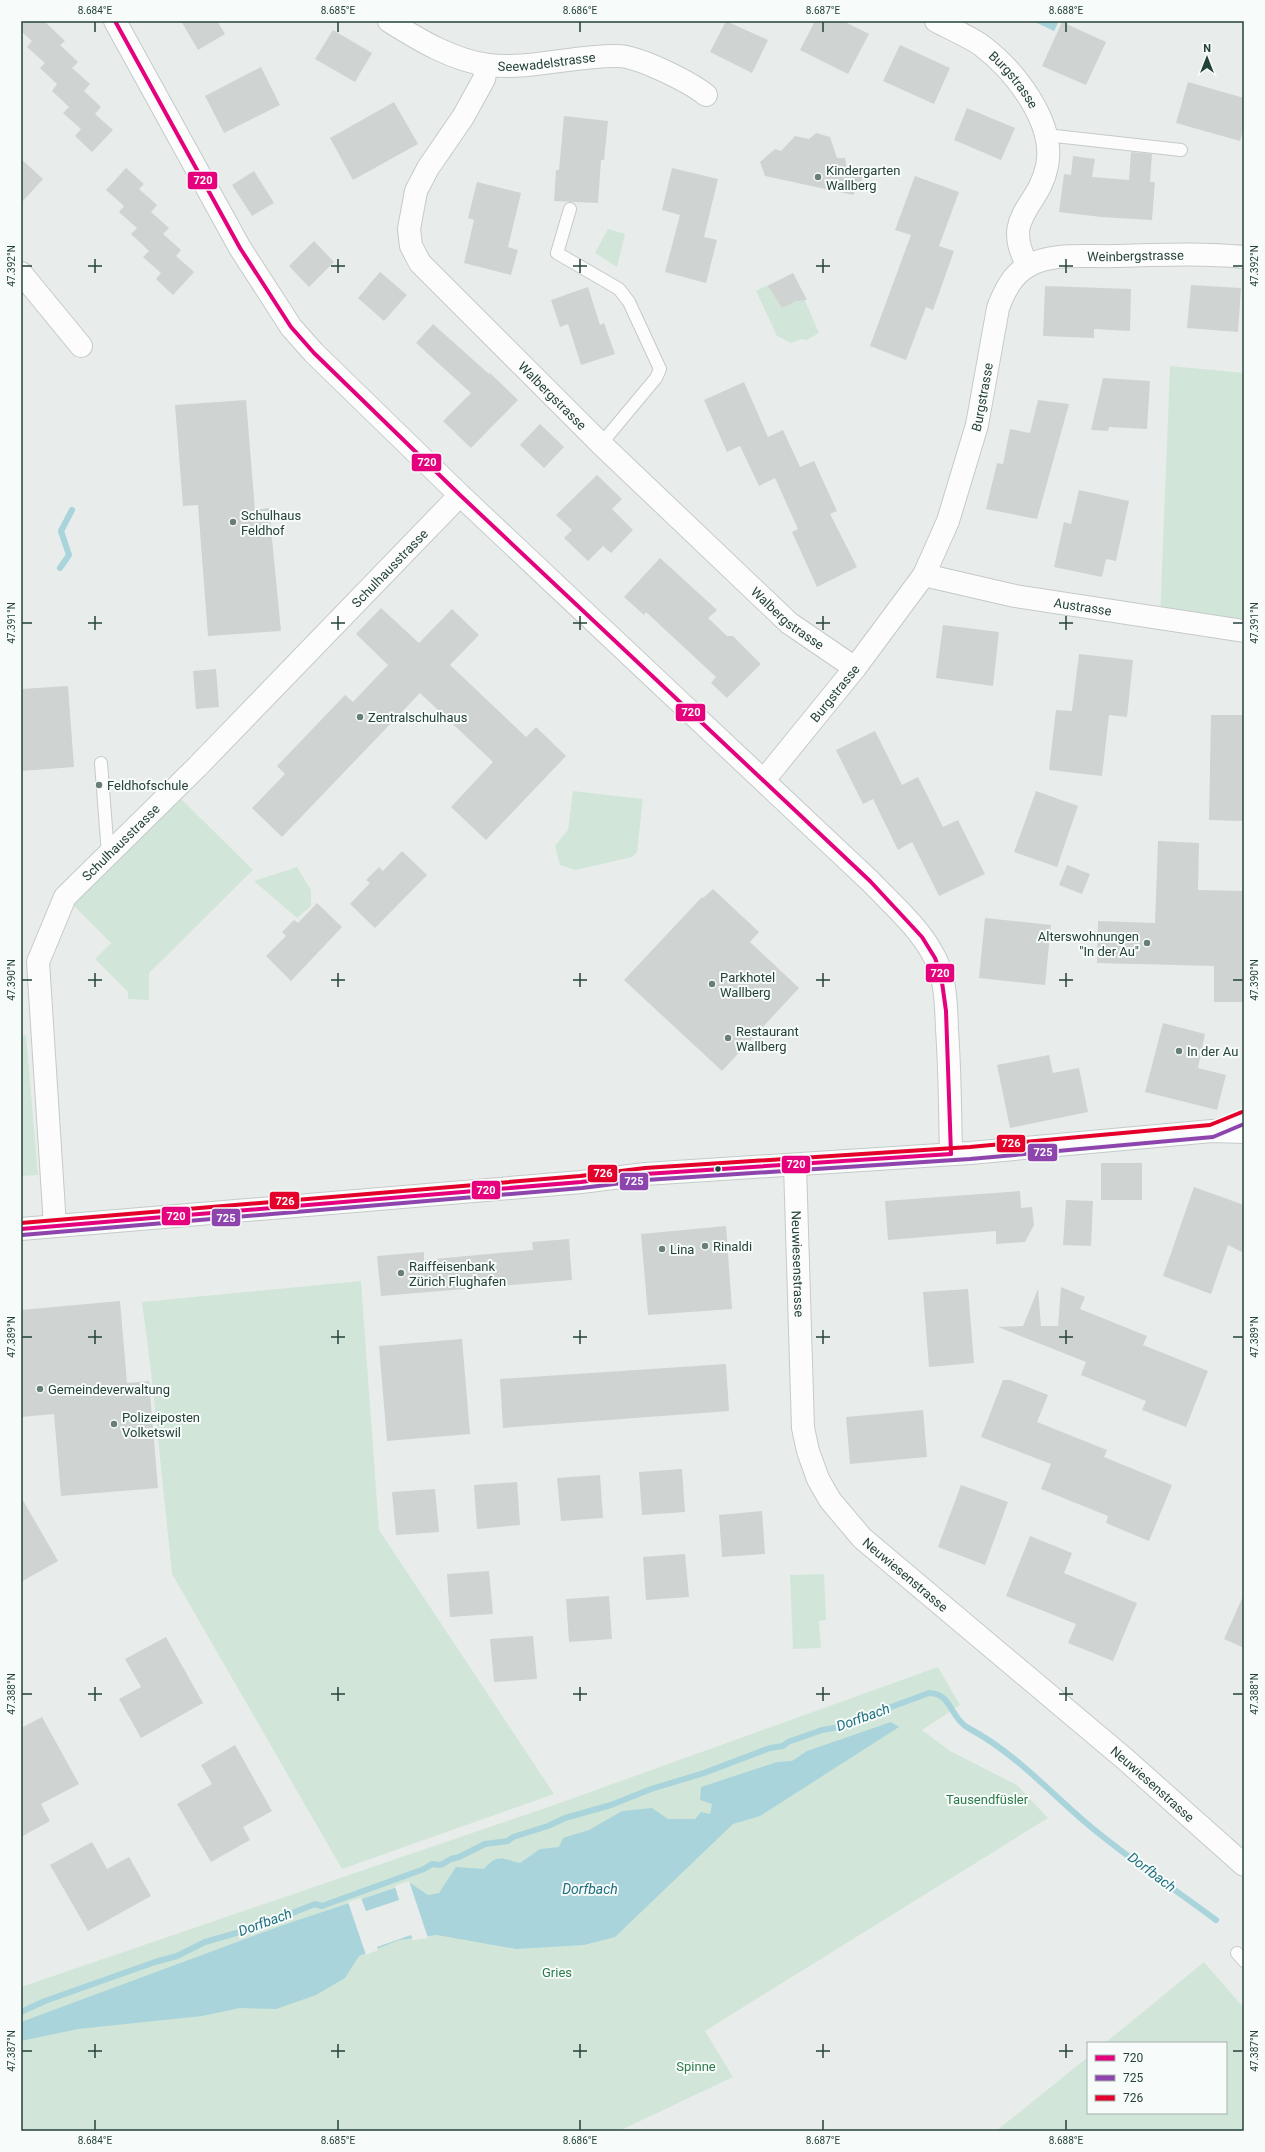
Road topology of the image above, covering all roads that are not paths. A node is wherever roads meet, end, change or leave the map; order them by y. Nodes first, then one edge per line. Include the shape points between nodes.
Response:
1 (115, 21) edge
2 (389, 21) edge
3 (936, 21) edge
4 (487, 64) junction
5 (706, 94) dead end
6 (1046, 135) junction
7 (1180, 150) dead end
8 (570, 209) dead end
9 (1244, 257) edge
10 (1028, 266) junction
11 (21, 273) edge
12 (81, 346) dead end
13 (601, 444) junction
14 (460, 494) junction
15 (924, 575) junction
16 (1244, 632) edge
17 (854, 668) junction
18 (101, 763) dead end
19 (764, 780) junction
20 (108, 854) junction
21 (1244, 1117) edge
22 (1212, 1131) junction
23 (1244, 1132) edge
24 (951, 1154) junction
25 (795, 1165) junction
26 (55, 1226) junction
27 (21, 1229) edge
28 (1244, 1865) edge

1 - 14 street via 240,248 291,327 314,353
2 - 4 street, Seewadelstrasse via 420,41 456,57
3 - 6 street, Burgstrasse via 980,44 1000,60 1031,100
4 - 5 street, Seewadelstrasse via 513,66 619,56 643,62
4 - 13 street, Walbergstrasse via 484,79 463,117 428,168 416,191 409,229 411,246 420,263
6 - 7 lane
6 - 10 street, Burgstrasse via 1047,166 1018,226 1020,251
8 - 13 lane via 557,253 618,289 629,302 660,369 656,378
9 - 10 street, Weinbergstrasse via 1065,257
10 - 15 street, Burgstrasse via 1014,277 998,308 977,425 948,521
11 - 12 street
13 - 17 street, Walbergstrasse via 789,623
14 - 19 street
14 - 20 street, Schulhausstrasse via 197,767
15 - 16 street, Austrasse via 1015,596
15 - 17 street, Burgstrasse
17 - 19 street, Burgstrasse
18 - 20 lane
19 - 24 street via 902,914 929,946 936,960 944,986 947,1017
20 - 26 street, Schulhausstrasse via 65,897 38,962
21 - 22 lane
22 - 23 street
22 - 24 street
24 - 25 street
25 - 26 street via 645,1174
25 - 28 street, Neuwiesenstrasse via 803,1428 810,1460 830,1500 862,1538 884,1558 1125,1758
26 - 27 street

